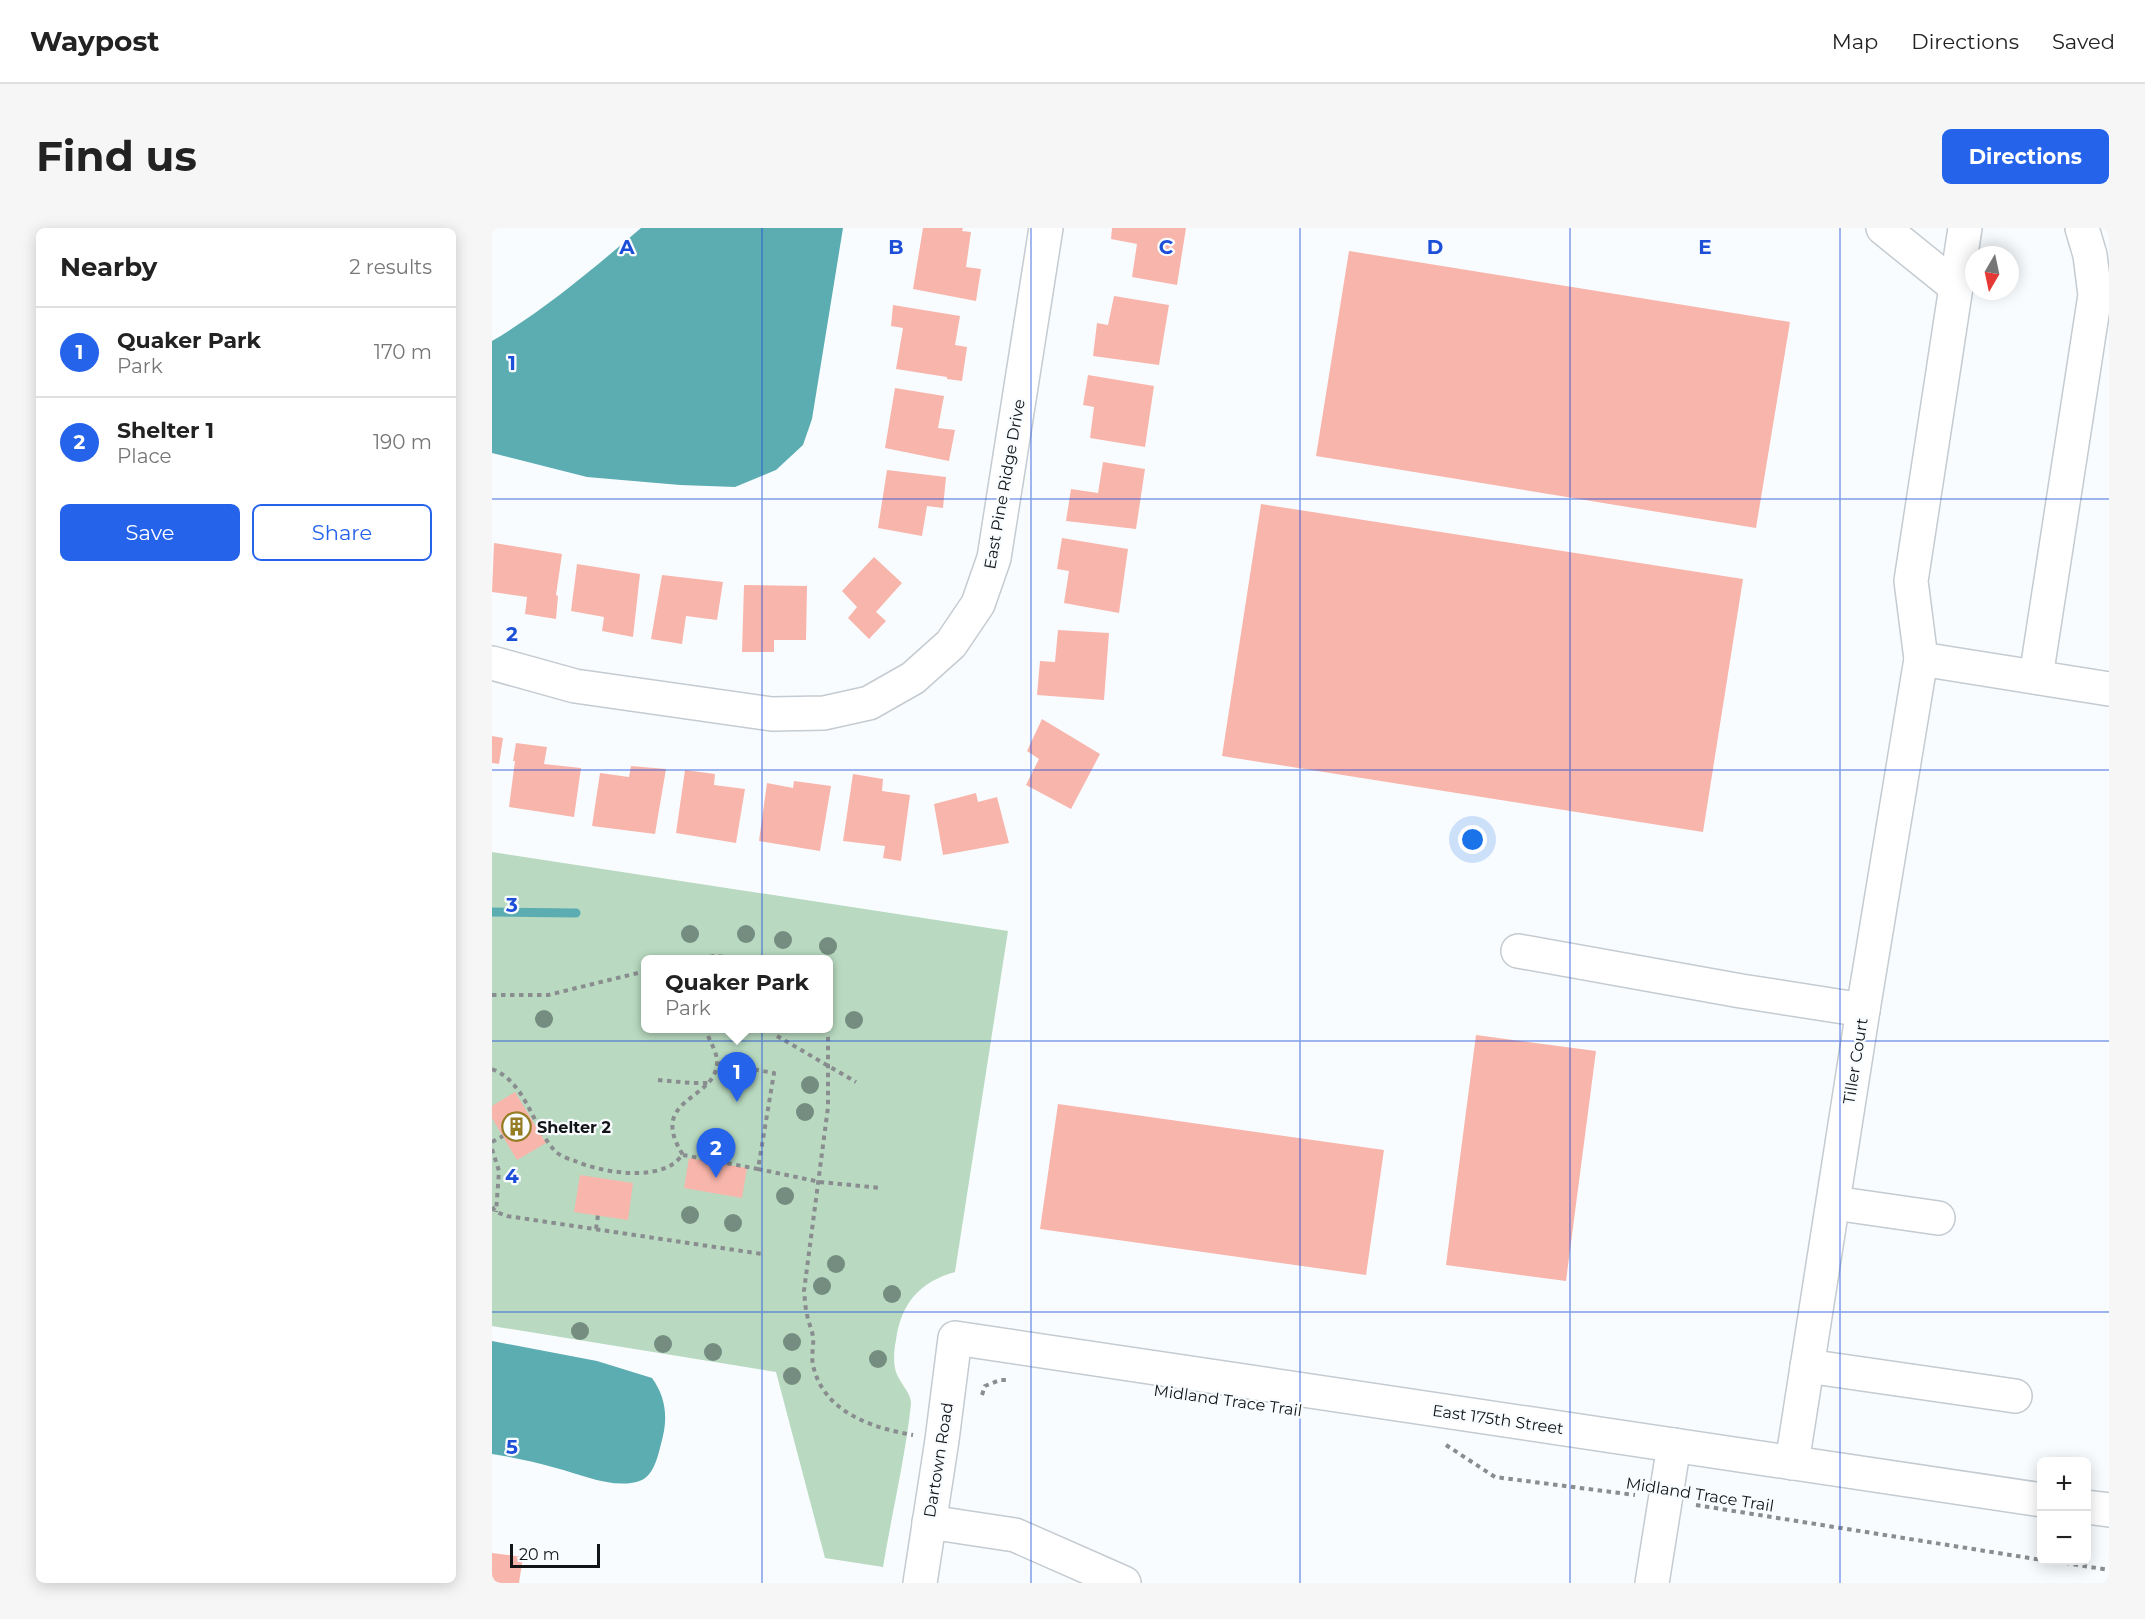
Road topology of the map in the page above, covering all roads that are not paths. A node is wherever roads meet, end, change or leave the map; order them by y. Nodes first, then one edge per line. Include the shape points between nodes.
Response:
1 (1046, 228) edge
2 (1882, 228) edge
3 (1965, 228) edge
4 (2082, 228) edge
5 (1956, 287) junction
6 (1921, 659) junction
7 (492, 663) edge
8 (2036, 677) junction
9 (2109, 689) edge
10 (1518, 951) dead end
11 (1863, 1010) junction
12 (1834, 1203) junction
13 (1938, 1218) dead end
14 (955, 1338) joint
15 (1807, 1366) junction
16 (2015, 1396) dead end
17 (1674, 1445) junction
18 (1792, 1463) junction
19 (2037, 1499) edge
20 (2091, 1508) edge
21 (2109, 1510) edge
22 (929, 1522) junction
23 (920, 1583) edge
24 (1124, 1583) edge
25 (1652, 1583) edge

1 - 7 street, East Pine Ridge Drive via 994,558 978,604 958,634 914,678 869,703 824,713 772,714 575,686
2 - 5 street
3 - 5 street, Tiller Court
4 - 8 street via 2095,295
5 - 6 street, Tiller Court via 1911,581
6 - 8 street
6 - 11 street, Tiller Court
8 - 9 street
10 - 11 street
11 - 12 street, Tiller Court
12 - 13 street
12 - 15 street, Tiller Court
14 - 17 street, East 175th Street
14 - 22 street, Dartown Road
15 - 16 street
15 - 18 street, Tiller Court
17 - 18 street, East 175th Street
17 - 25 street
18 - 19 street, East 175th Street
20 - 21 street
22 - 23 street, Dartown Road
22 - 24 street via 1015,1535

